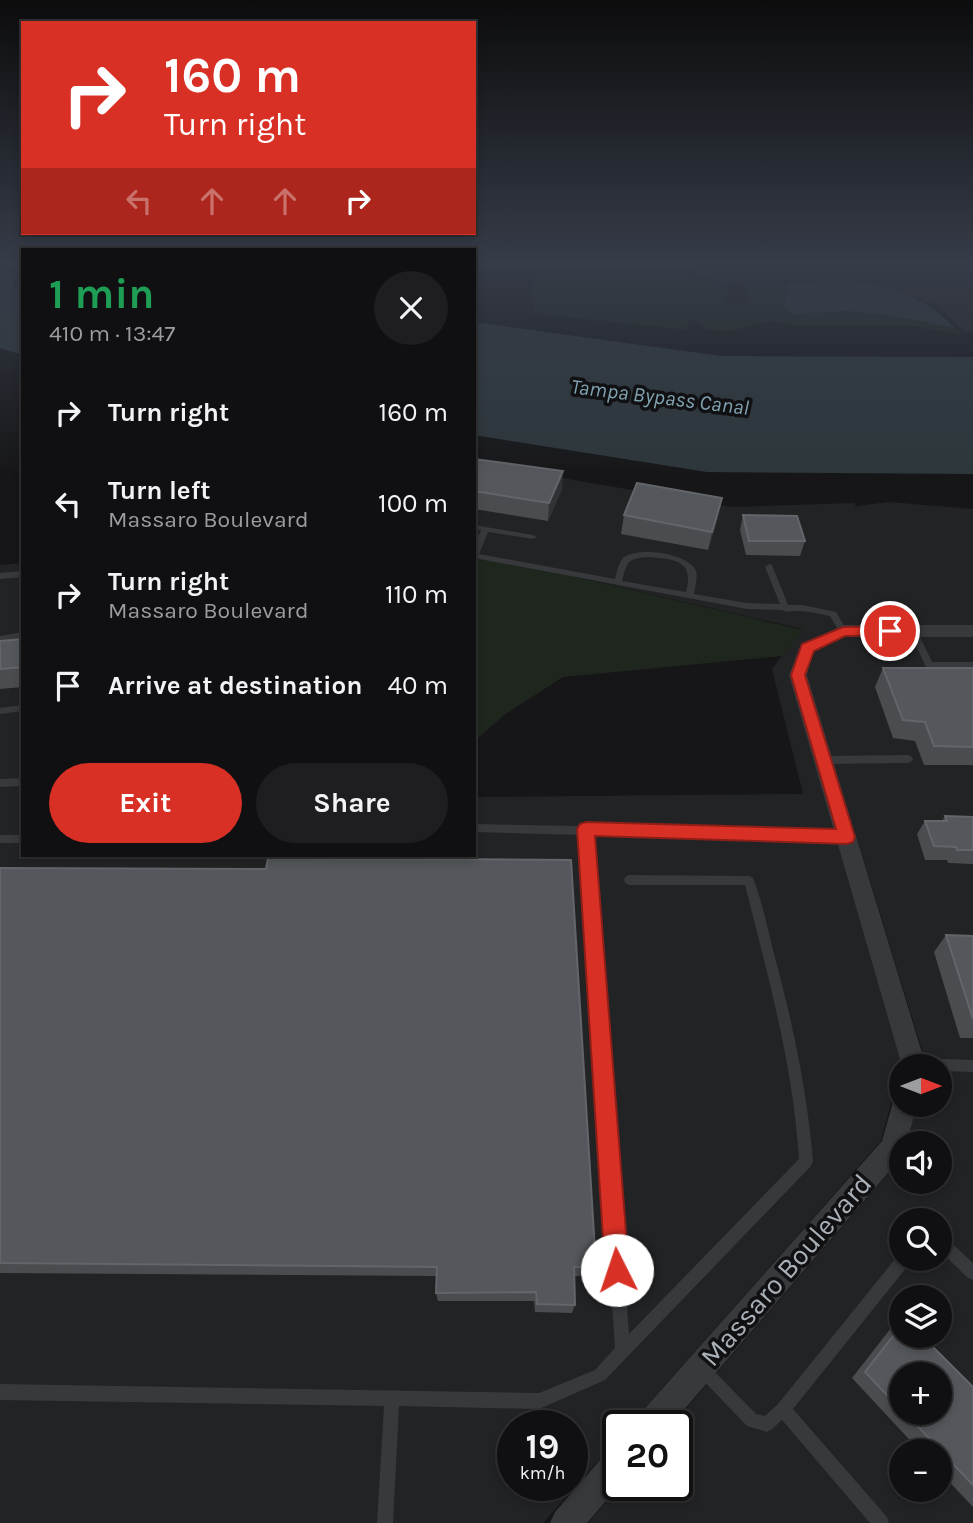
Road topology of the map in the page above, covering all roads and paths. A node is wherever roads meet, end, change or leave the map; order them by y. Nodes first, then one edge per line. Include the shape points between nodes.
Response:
1 (476, 527) edge
2 (485, 529) junction
3 (533, 537) dead end
4 (476, 551) edge
5 (476, 556) edge
6 (769, 567) dead end
7 (21, 574) edge
8 (0, 576) edge
9 (618, 582) junction
10 (689, 595) junction
11 (786, 609) junction
12 (843, 631) junction
13 (913, 631) junction
14 (973, 631) edge
15 (21, 635) edge
16 (0, 639) edge
17 (973, 665) edge
18 (21, 708) edge
19 (0, 710) edge
20 (908, 759) dead end
21 (823, 760) junction
22 (21, 782) edge
23 (0, 783) edge
24 (476, 828) edge
25 (586, 829) junction
26 (847, 837) junction
27 (0, 839) edge
28 (21, 839) edge
29 (629, 880) dead end
30 (911, 1054) edge
31 (952, 1066) edge
32 (973, 1066) edge
33 (901, 1117) edge
34 (952, 1253) edge
35 (894, 1271) edge
36 (973, 1273) edge
37 (623, 1352) junction
38 (701, 1368) junction
39 (0, 1392) edge
40 (392, 1398) junction
41 (783, 1409) junction
42 (664, 1410) edge
43 (602, 1484) edge
44 (577, 1518) edge
45 (385, 1523) edge
46 (881, 1523) edge

1 - 2 lane
2 - 3 lane
2 - 4 lane
5 - 9 lane
6 - 11 lane
7 - 8 lane
9 - 10 lane
9 - 10 lane via 629,558 674,558 691,568
10 - 11 lane
11 - 12 lane via 833,614
12 - 13 street
12 - 21 street via 807,648 798,675
13 - 14 street
13 - 17 lane via 929,664
15 - 16 lane
18 - 19 lane
20 - 21 lane
21 - 26 street
22 - 23 lane
24 - 25 lane
25 - 26 lane
25 - 37 lane
26 - 30 street
27 - 28 lane
29 - 37 lane via 748,881 805,1121 806,1161
31 - 32 lane
33 - 38 street, Massaro Boulevard via 893,1148
34 - 36 lane
35 - 41 lane
37 - 40 lane via 600,1376 539,1401
38 - 41 lane via 752,1421 767,1424
38 - 42 street, Massaro Boulevard
39 - 40 lane
40 - 45 lane
41 - 46 lane
43 - 44 street

